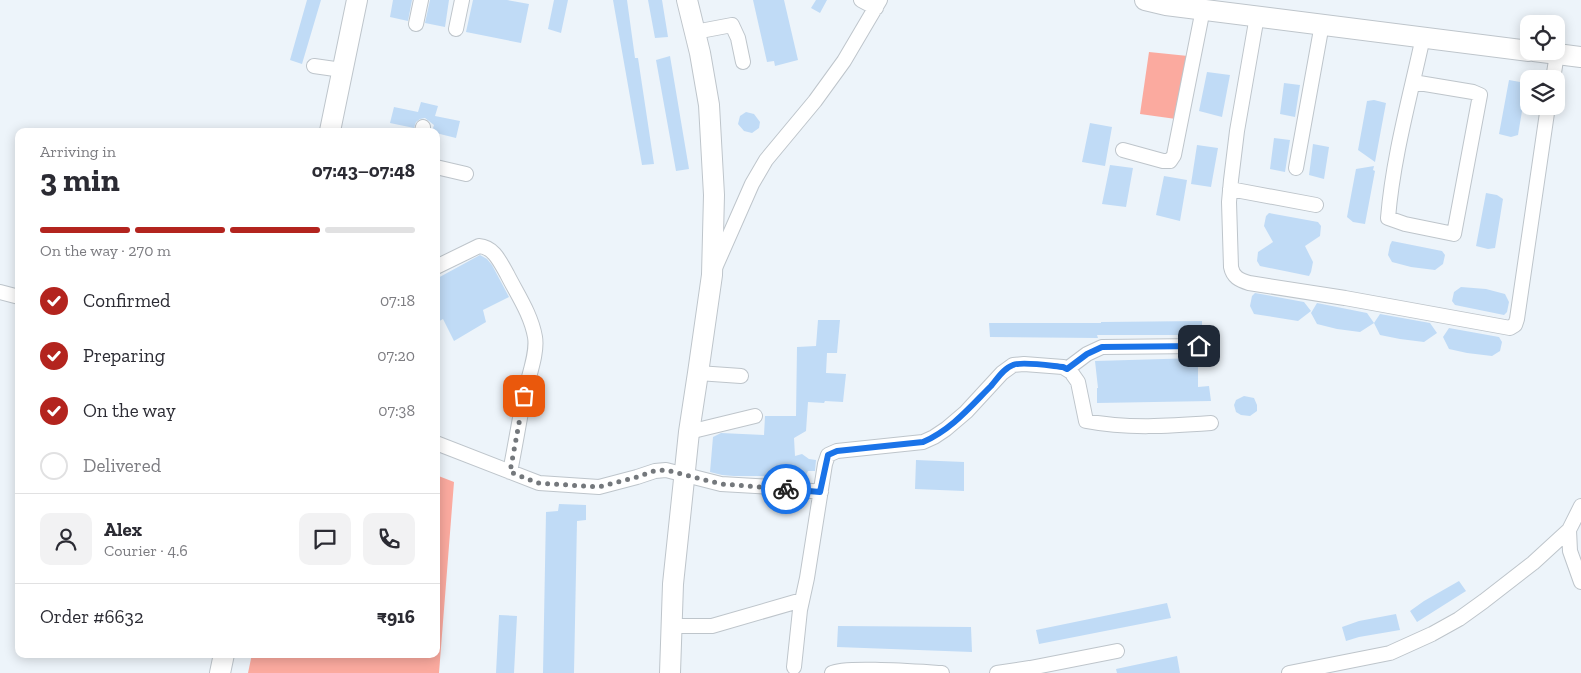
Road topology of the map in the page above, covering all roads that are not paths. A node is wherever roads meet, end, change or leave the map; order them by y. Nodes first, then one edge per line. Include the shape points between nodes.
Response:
1 (357, 0) edge
2 (421, 0) edge
3 (462, 0) edge
4 (687, 0) edge
5 (860, 0) edge
6 (1145, 0) edge
7 (878, 4) edge
8 (1203, 9) junction
9 (1257, 16) junction
10 (416, 24) dead end
11 (1322, 24) junction
12 (456, 29) dead end
13 (695, 32) junction
14 (1423, 37) junction
15 (1520, 50) edge
16 (1565, 55) edge
17 (1581, 57) edge
18 (743, 62) dead end
19 (314, 66) dead end
20 (342, 70) junction
21 (1413, 82) junction
22 (1547, 115) edge
23 (331, 128) edge
24 (1123, 150) dead end
25 (440, 167) edge
26 (1296, 168) dead end
27 (466, 174) dead end
28 (1230, 189) junction
29 (1316, 204) dead end
30 (440, 266) edge
31 (712, 275) junction
32 (0, 292) edge
33 (15, 296) edge
34 (1199, 346) dead end
35 (1067, 369) junction
36 (698, 374) junction
37 (741, 376) dead end
38 (755, 416) dead end
39 (1211, 423) dead end
40 (689, 432) junction
41 (440, 445) edge
42 (510, 472) junction
43 (684, 474) junction
44 (820, 492) junction
45 (1581, 506) edge
46 (1569, 530) junction
47 (1581, 582) edge
48 (802, 600) junction
49 (672, 626) junction
50 (1118, 651) dead end
51 (223, 658) edge
52 (794, 667) dead end
53 (220, 673) edge
54 (670, 673) edge
55 (832, 673) edge
56 (942, 673) edge
57 (997, 673) edge
58 (1288, 673) edge

1 - 20 street
2 - 10 street
3 - 12 street
4 - 13 street
5 - 7 street
6 - 8 street
7 - 31 street via 844,62 766,160
8 - 9 street
8 - 24 street via 1174,155 1170,161 1163,161
9 - 11 street
9 - 28 street
11 - 14 street
11 - 26 street
13 - 18 street via 732,25
13 - 31 street via 709,105 714,195
14 - 15 street
14 - 21 street
16 - 17 street
19 - 20 street
20 - 23 street
21 - 21 street via 1402,127 1388,218 1454,234 1480,95
22 - 28 street via 1517,319 1510,328 1239,280 1232,274 1231,267
25 - 27 street
28 - 29 street
30 - 42 street via 479,246 486,246 497,256 530,320 535,340
31 - 36 street
32 - 33 street
34 - 35 street via 1102,347
35 - 39 street via 1078,382 1086,421 1165,426
35 - 44 street via 1013,365 966,412 934,437 923,442 837,451 828,455
36 - 37 street
36 - 40 street
38 - 40 street
40 - 43 street
41 - 42 street
42 - 43 street via 538,483 599,487 654,471
43 - 44 street via 721,484
43 - 49 street
44 - 48 street
45 - 46 street
46 - 47 street via 1570,550
46 - 58 street via 1502,588 1432,634 1390,653
48 - 49 street via 712,626
48 - 52 street
49 - 54 street
50 - 57 street
51 - 53 street
55 - 56 street via 858,670

